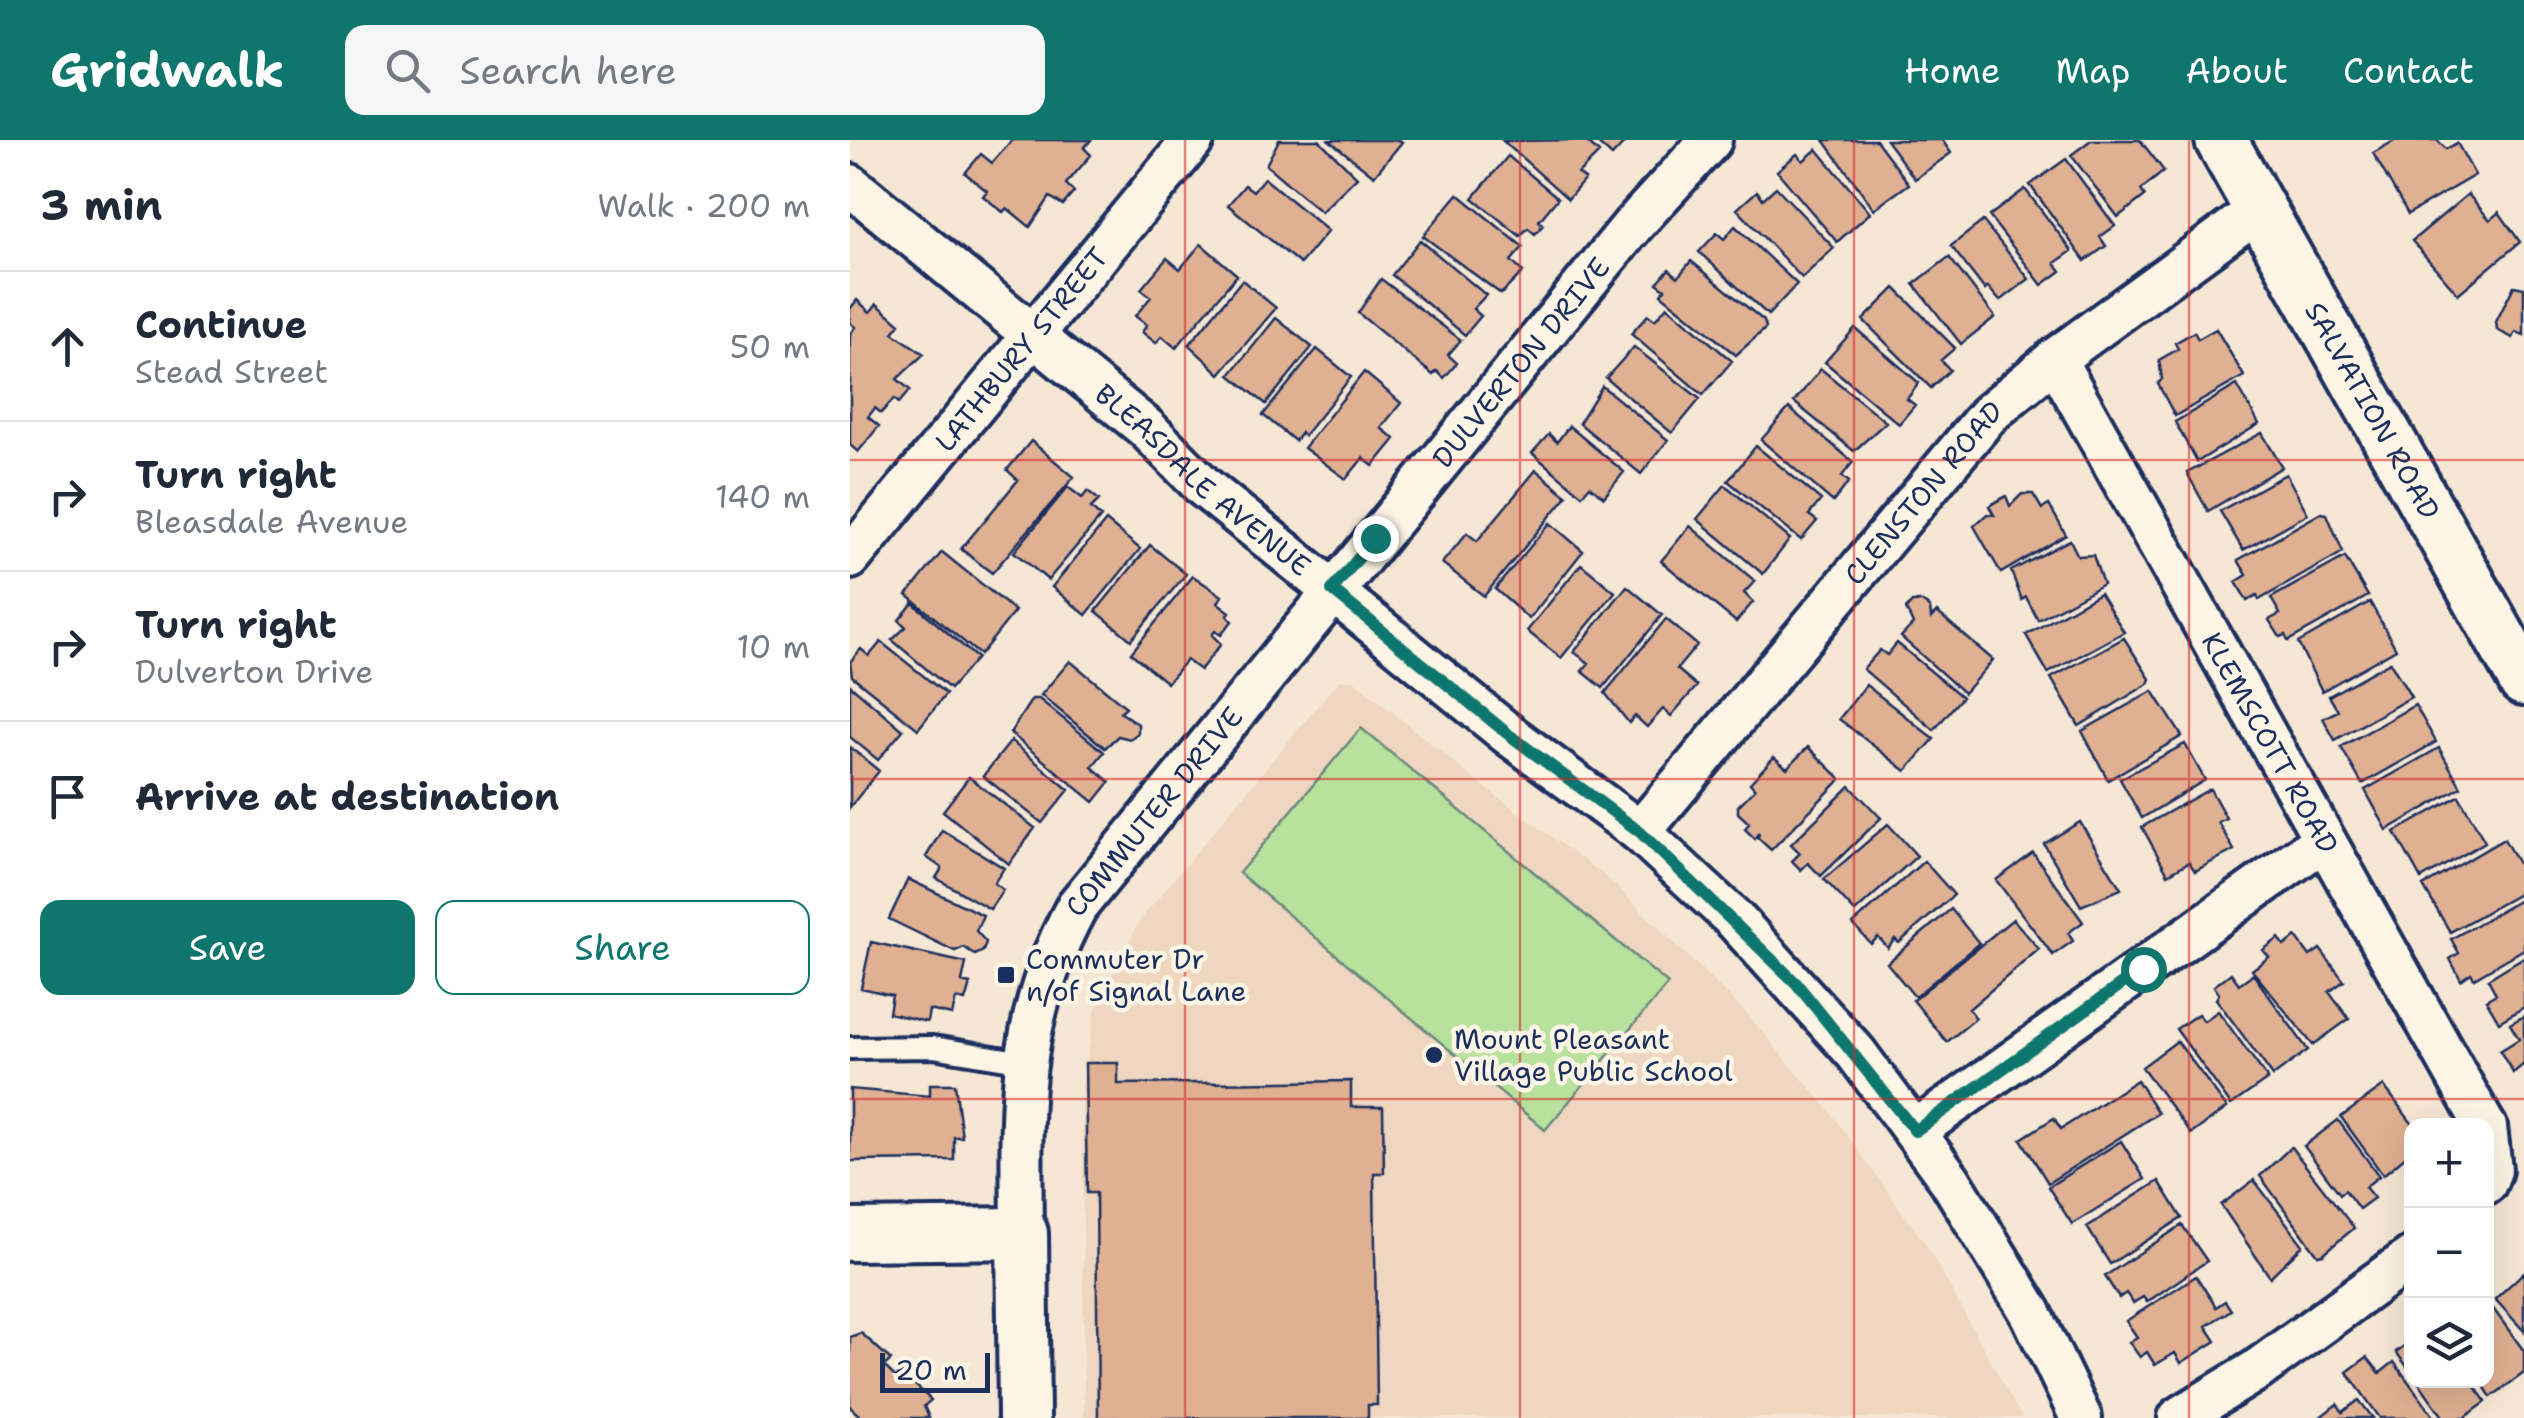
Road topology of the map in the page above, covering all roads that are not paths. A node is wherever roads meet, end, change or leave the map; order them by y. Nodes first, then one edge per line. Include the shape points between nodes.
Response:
1 (1193, 140) edge
2 (1711, 140) edge
3 (2221, 140) edge
4 (850, 185) edge
5 (2260, 209) junction
6 (1033, 334) junction
7 (2055, 359) junction
8 (850, 558) edge
9 (1332, 590) junction
10 (2524, 680) edge
11 (1640, 832) junction
12 (2324, 840) junction
13 (850, 1048) edge
14 (1024, 1062) junction
15 (2481, 1118) edge
16 (1915, 1131) junction
17 (1022, 1233) junction
18 (850, 1235) edge
19 (2404, 1263) edge
20 (1024, 1418) edge
21 (2081, 1418) edge
22 (2179, 1418) edge

1 - 6 street, LATHBURY STREET
2 - 9 street, DULVERTON DRIVE
3 - 5 street, SALVATION ROAD
4 - 6 street, BLEASDALE AVENUE
5 - 7 street, CLENSTON ROAD
5 - 10 street, SALVATION ROAD
6 - 8 street, LATHBURY STREET
6 - 9 street, BLEASDALE AVENUE
7 - 11 street, CLENSTON ROAD via 1957,446
7 - 12 street, KLEMSCOTT ROAD
9 - 11 street, BLEASDALE AVENUE
9 - 14 street, COMMUTER DRIVE via 1077,906 1046,965
11 - 16 street, BLEASDALE AVENUE via 1796,983
12 - 15 street, KLEMSCOTT ROAD
12 - 16 street
13 - 14 lane via 933,1048
14 - 17 street, COMMUTER DRIVE
16 - 21 street, BLEASDALE AVENUE via 1992,1244
17 - 18 street
17 - 20 street, COMMUTER DRIVE
19 - 22 street

